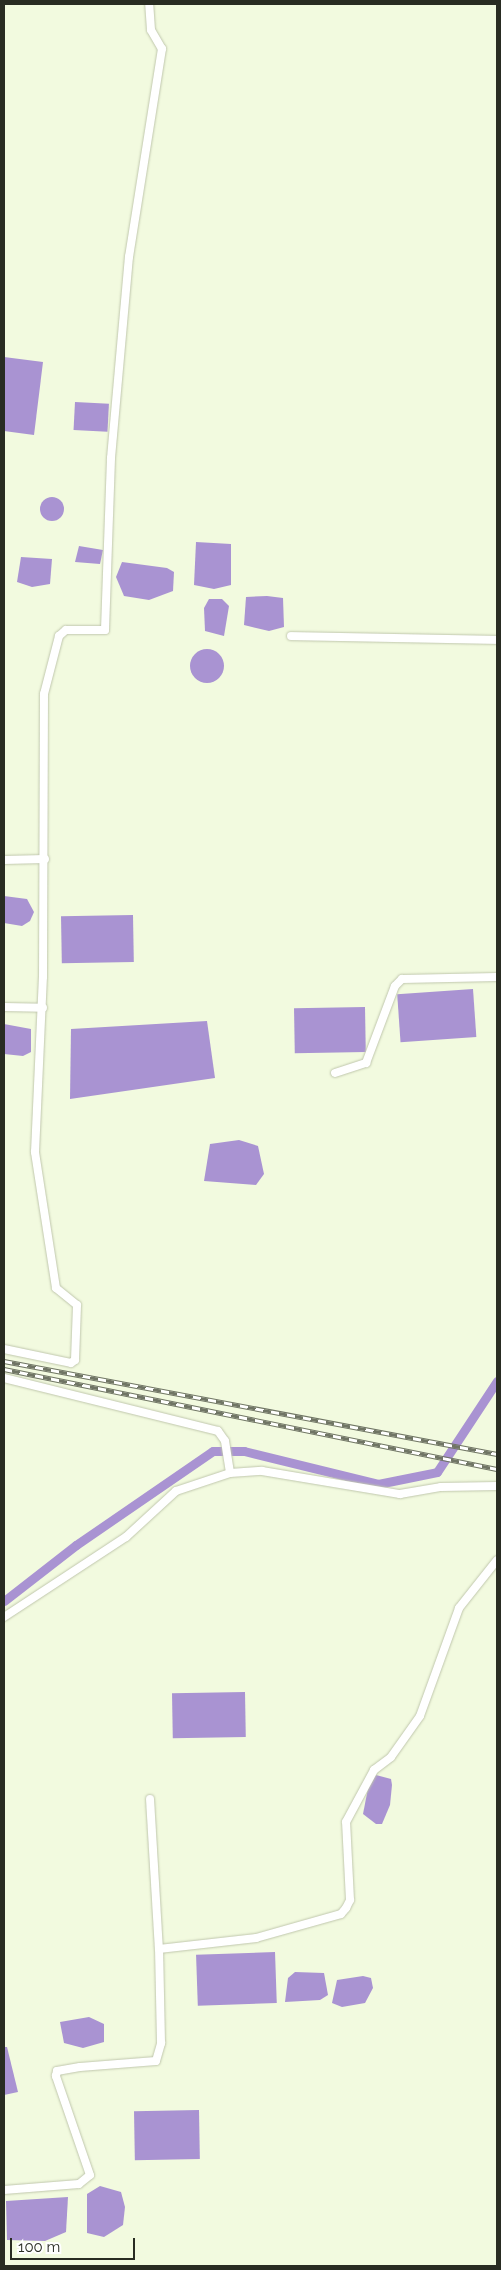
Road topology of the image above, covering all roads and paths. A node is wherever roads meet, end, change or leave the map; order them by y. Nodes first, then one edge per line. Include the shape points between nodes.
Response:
1 (149, 4) edge
2 (291, 636) dead end
3 (497, 640) edge
4 (45, 859) junction
5 (4, 860) edge
6 (497, 977) edge
7 (4, 1007) edge
8 (42, 1008) junction
9 (335, 1072) dead end
10 (4, 1349) edge
11 (4, 1378) edge
12 (230, 1473) junction
13 (497, 1486) edge
14 (497, 1560) edge
15 (4, 1617) edge
16 (150, 1799) dead end
17 (159, 1949) junction
18 (4, 2190) edge

1 - 4 street via 150,30 162,49 129,256 111,458 105,630 66,630 54,644 44,694
2 - 3 street
4 - 5 street
4 - 8 street
6 - 9 street via 402,979 395,986 366,1063
7 - 8 street
8 - 10 street via 37,1180 56,1288 77,1304 75,1360 71,1363
11 - 12 street via 218,1431 225,1441
12 - 13 street via 262,1471 400,1494 441,1487
12 - 15 street via 176,1491 126,1537
14 - 17 street via 459,1608 420,1716 391,1757 374,1770 346,1822 350,1900 341,1914 256,1938
16 - 17 street
17 - 18 street via 161,2043 156,2061 57,2071 90,2175 79,2184

